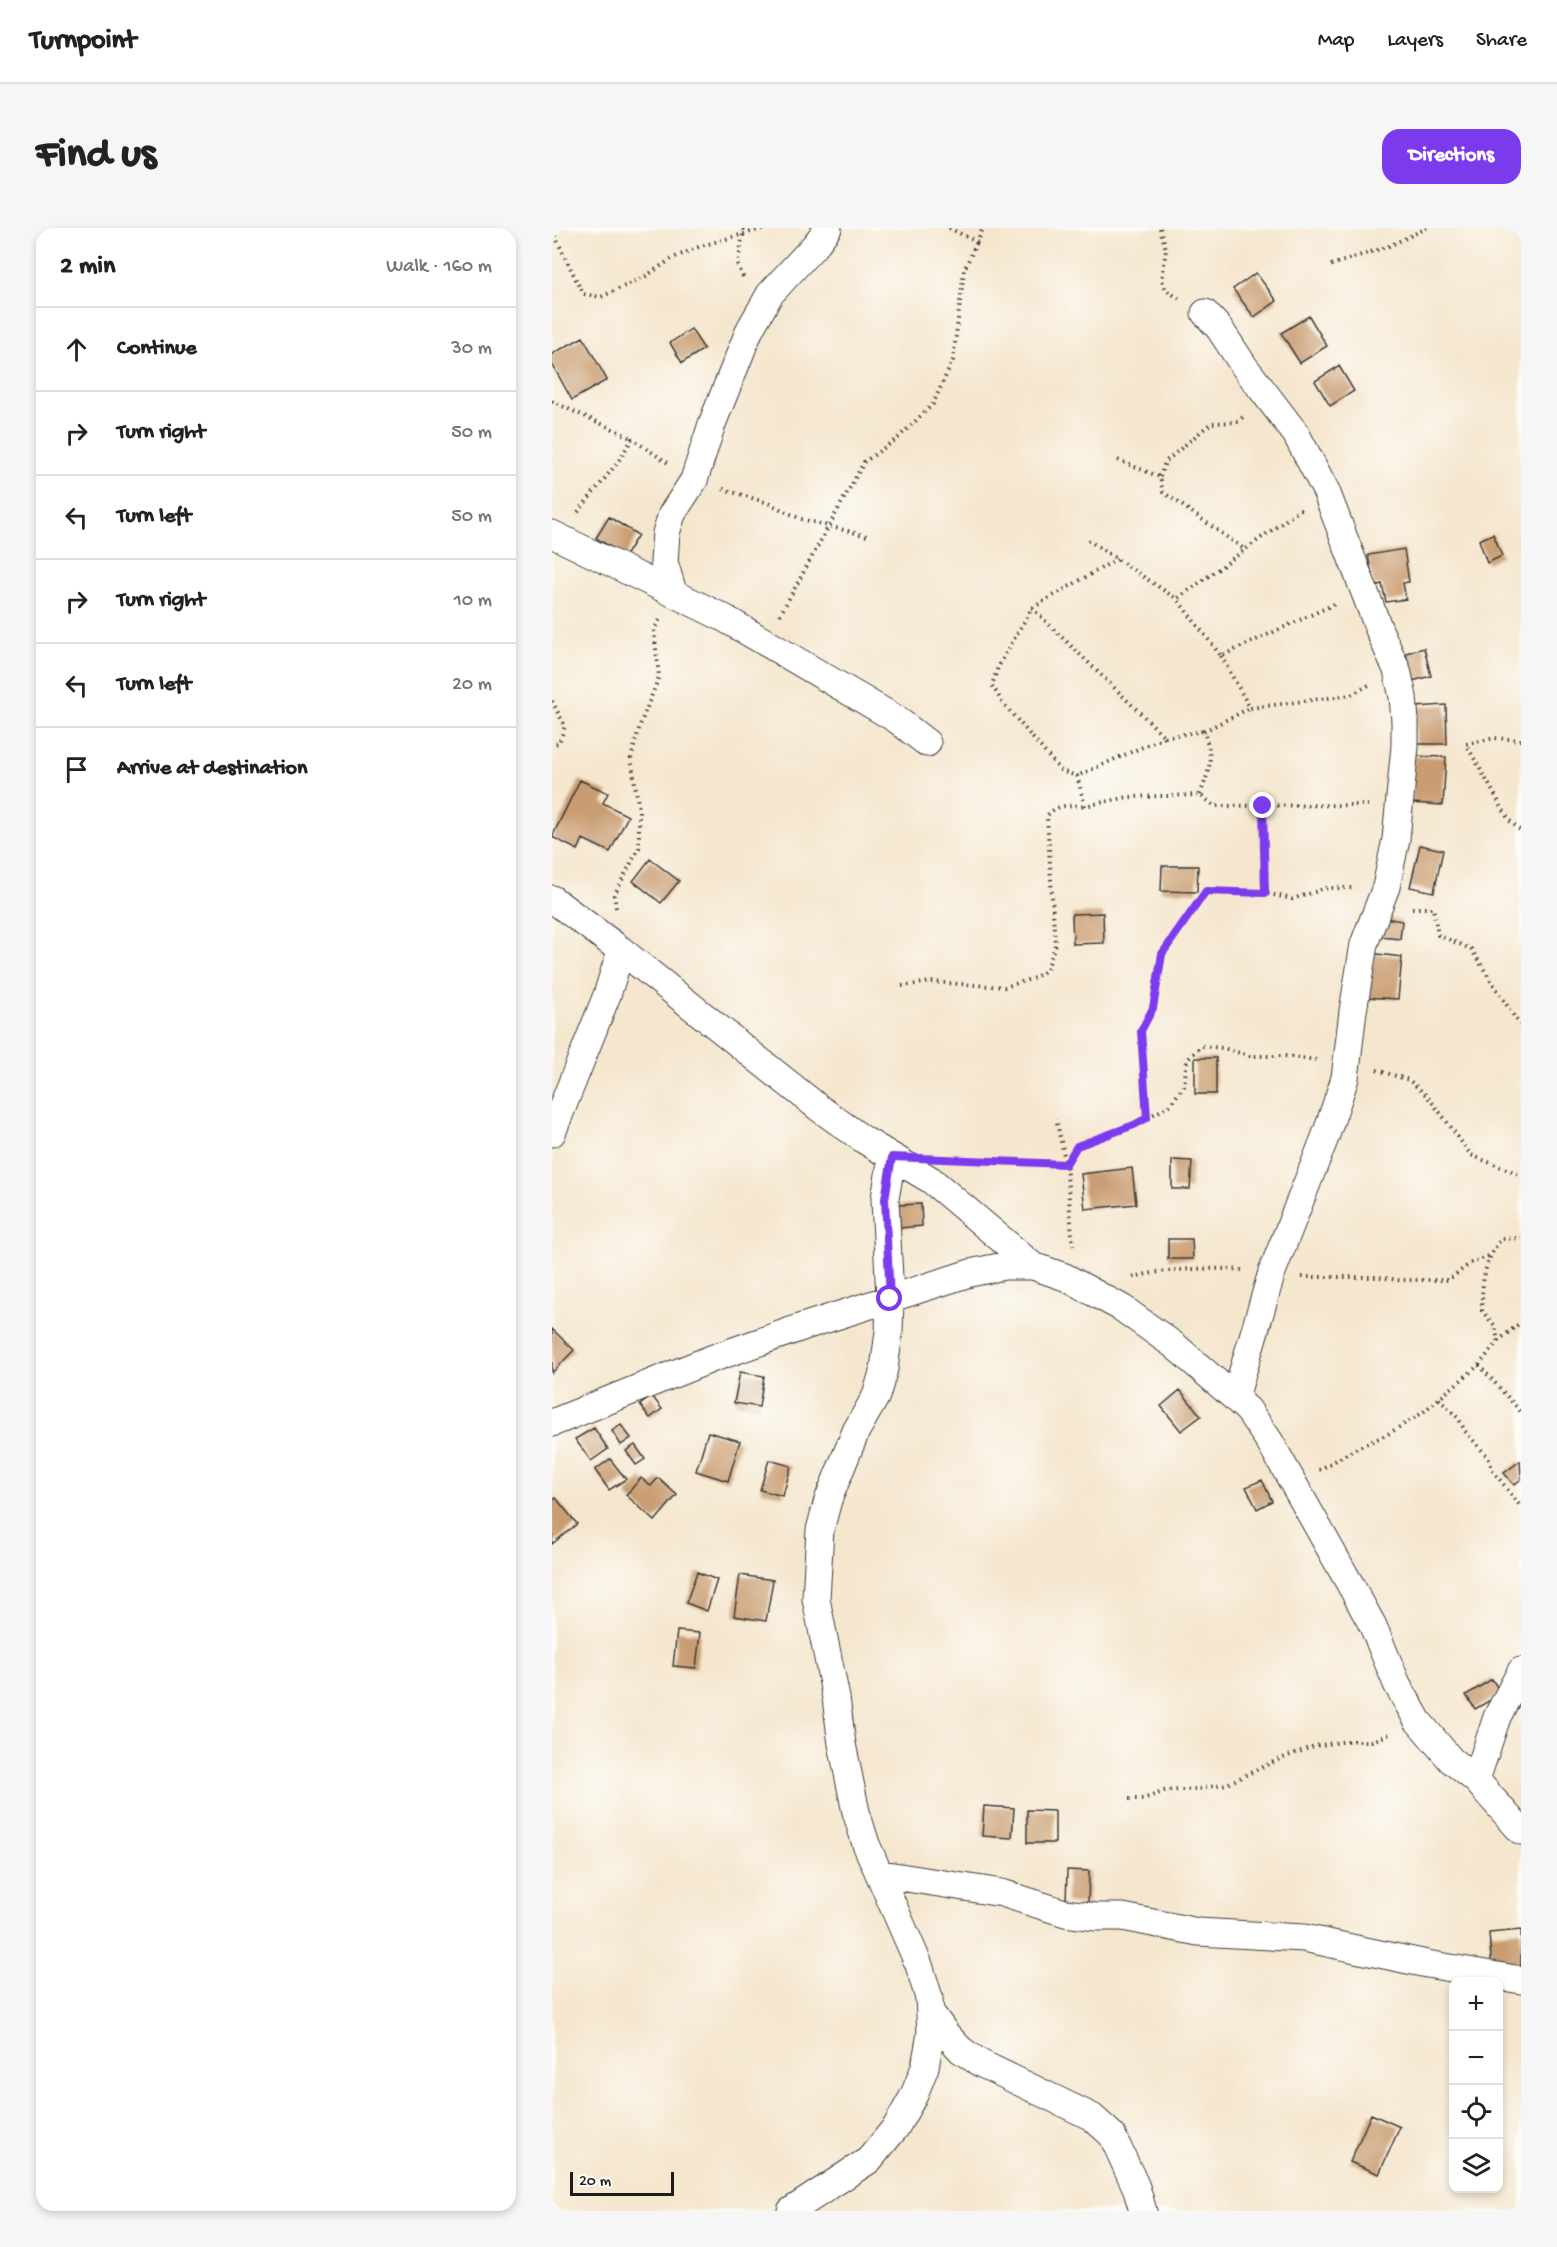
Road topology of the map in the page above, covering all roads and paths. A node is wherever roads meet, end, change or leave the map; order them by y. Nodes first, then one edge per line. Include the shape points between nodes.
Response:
1 (744, 228) edge
2 (765, 228) edge
3 (828, 228) edge
4 (949, 228) edge
5 (983, 228) edge
6 (1160, 228) edge
7 (1427, 228) edge
8 (552, 230) edge
9 (742, 235) junction
10 (977, 242) junction
11 (1331, 265) dead end
12 (759, 311) junction
13 (1205, 313) joint
14 (1267, 396) junction
15 (552, 401) edge
16 (632, 439) junction
17 (1118, 460) dead end
18 (1160, 477) junction
19 (694, 480) junction
20 (1326, 491) junction
21 (829, 527) junction
22 (555, 536) edge
23 (867, 536) dead end
24 (1088, 540) dead end
25 (1244, 549) junction
26 (1117, 559) junction
27 (1364, 591) junction
28 (674, 592) junction
29 (1177, 599) junction
30 (1032, 608) junction
31 (765, 642) junction
32 (1221, 656) junction
33 (1396, 670) junction
34 (552, 701) edge
35 (1250, 708) junction
36 (1204, 730) junction
37 (1165, 737) junction
38 (1521, 740) edge
39 (927, 742) dead end
40 (552, 744) edge
41 (1077, 776) junction
42 (1200, 795) junction
43 (1399, 805) junction
44 (1085, 806) junction
45 (1263, 806) junction
46 (1521, 831) edge
47 (1265, 893) junction
48 (1382, 897) junction
49 (552, 899) edge
50 (621, 950) junction
51 (902, 986) dead end
52 (1521, 1024) edge
53 (1347, 1066) junction
54 (1147, 1118) junction
55 (1056, 1119) dead end
56 (552, 1133) edge
57 (892, 1157) junction
58 (950, 1159) dead end
59 (1066, 1164) junction
60 (1521, 1175) edge
61 (1521, 1238) edge
62 (1073, 1252) dead end
63 (1489, 1256) junction
64 (1033, 1266) junction
65 (1272, 1272) junction
66 (1098, 1294) junction
67 (890, 1299) junction
68 (1521, 1322) edge
69 (1498, 1341) junction
70 (1479, 1365) junction
71 (1235, 1398) junction
72 (1439, 1399) junction
73 (1521, 1412) edge
74 (552, 1423) edge
75 (1292, 1485) junction
76 (1521, 1507) edge
77 (1521, 1671) edge
78 (1418, 1722) junction
79 (1476, 1780) junction
80 (1129, 1798) dead end
81 (1521, 1832) edge
82 (881, 1874) junction
83 (1521, 1980) edge
84 (931, 2013) junction
85 (791, 2211) edge
86 (1143, 2211) edge

1 - 9 path
2 - 9 path
3 - 12 street
4 - 10 path
5 - 10 path
6 - 13 path via 1166,249 1162,280 1166,290
7 - 11 path via 1389,246
8 - 9 path via 583,294 601,297 700,246
9 - 12 path via 738,265
10 - 21 path via 964,270 953,360 933,404 898,438 864,462
12 - 19 street via 712,424
13 - 14 street
14 - 18 path via 1237,422 1211,423 1165,462
14 - 20 street via 1296,434
15 - 16 path
16 - 19 path
16 - 22 path via 618,462
17 - 18 path
18 - 25 path via 1163,492
19 - 21 path
19 - 28 street via 672,514 666,533 664,562
20 - 25 path
20 - 27 street
21 - 23 path
21 - 31 path
22 - 28 street
24 - 26 path
25 - 29 path
26 - 29 path
26 - 30 path
27 - 32 path
27 - 33 street
28 - 31 street
28 - 50 path via 654,630 659,677 631,758 639,810 639,848 614,895
29 - 32 path
30 - 37 path
30 - 41 path via 992,685 1061,771
31 - 39 street via 896,718
32 - 35 path
33 - 35 path via 1351,694
33 - 43 street via 1405,721
34 - 40 path via 565,726 559,742
35 - 36 path
36 - 37 path
36 - 42 path via 1211,766
37 - 41 path
38 - 46 path via 1495,738 1466,744 1509,820
41 - 44 path
42 - 44 path via 1128,797
42 - 45 path via 1215,806
43 - 45 path
43 - 48 street via 1396,839
44 - 51 path via 1061,806 1047,816 1055,945 1047,970 1005,987 931,982
45 - 47 path
47 - 48 path via 1292,899 1327,888
47 - 54 path via 1206,891 1162,954 1153,1008 1141,1031
48 - 52 path via 1433,908 1438,935 1471,949
48 - 53 street via 1364,944
49 - 50 street
50 - 56 street
50 - 57 street via 819,1108
53 - 54 path via 1284,1056 1250,1056 1201,1046 1187,1060 1184,1086 1169,1106
53 - 60 path via 1409,1080 1435,1106 1471,1155
53 - 65 street
54 - 59 path via 1077,1146
55 - 59 path
57 - 64 street via 931,1180
57 - 67 street via 885,1199
58 - 59 path
59 - 62 path
61 - 63 path via 1501,1239
63 - 65 path via 1471,1263 1448,1280 1291,1278
63 - 69 path via 1482,1285 1482,1311 1495,1326
64 - 66 street
64 - 67 street via 1004,1266 970,1273
65 - 66 path via 1161,1272 1134,1277
65 - 71 street
66 - 71 street via 1175,1346
67 - 74 street via 711,1359
67 - 82 street via 884,1369 876,1396 856,1431 828,1500 816,1568 816,1599 848,1776 866,1844
68 - 69 path
69 - 70 path
70 - 72 path
70 - 73 path
71 - 75 street via 1270,1442
72 - 75 path via 1388,1434
72 - 76 path via 1488,1457 1493,1472
75 - 78 street via 1373,1626
77 - 79 street via 1497,1717
78 - 79 street via 1451,1760
78 - 80 path via 1372,1742 1314,1746 1227,1784
79 - 81 street
82 - 83 street via 1002,1893 1065,1913 1123,1917 1198,1932 1304,1938
82 - 84 street via 919,1965
84 - 85 street via 925,2067 896,2127 869,2160
84 - 86 street via 961,2050 980,2063 1092,2117 1112,2135

